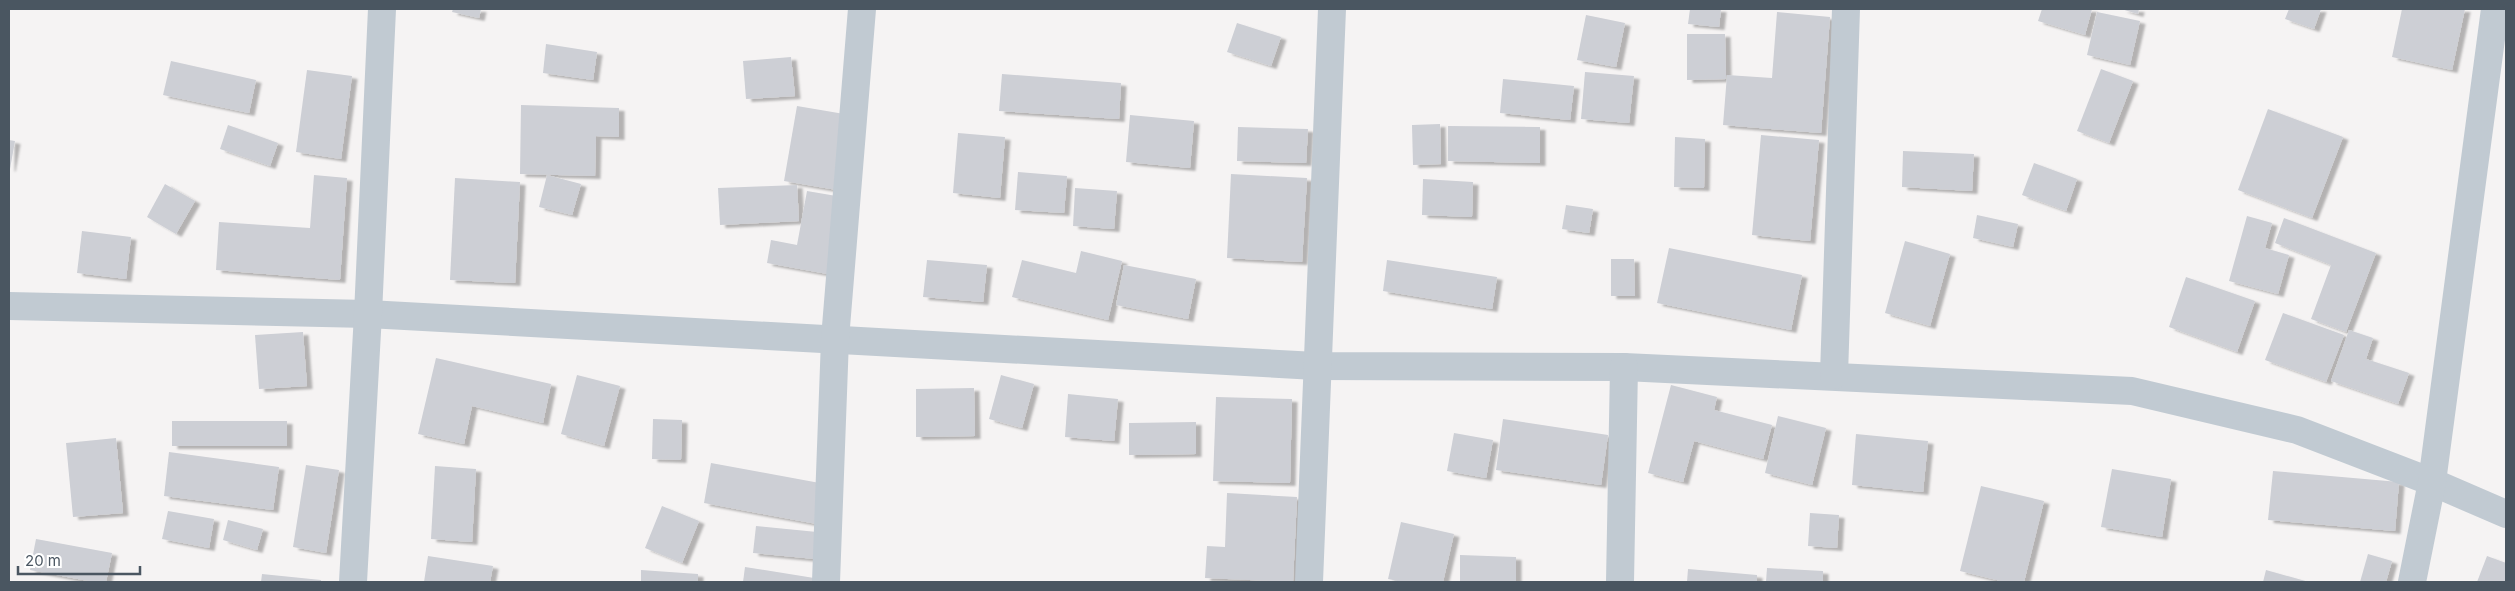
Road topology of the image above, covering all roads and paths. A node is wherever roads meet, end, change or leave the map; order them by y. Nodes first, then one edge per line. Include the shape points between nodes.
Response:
1 (382, 9) edge
2 (862, 9) edge
3 (1332, 9) edge
4 (1846, 9) edge
5 (2495, 9) edge
6 (9, 306) edge
7 (368, 314) junction
8 (835, 339) junction
9 (1316, 366) junction
10 (1624, 367) junction
11 (1834, 375) junction
12 (2432, 482) junction
13 (2506, 514) edge
14 (353, 582) edge
15 (826, 582) edge
16 (1309, 582) edge
17 (1620, 582) edge
18 (2412, 582) edge

1 - 7 street
2 - 8 street
3 - 9 street via 1325,228
4 - 11 street
5 - 12 street
6 - 7 street
7 - 8 street
7 - 14 street
8 - 9 street
8 - 15 street
9 - 10 street
9 - 16 street
10 - 11 street
10 - 17 street
11 - 12 street via 2132,391 2297,430
12 - 13 street
12 - 18 street

